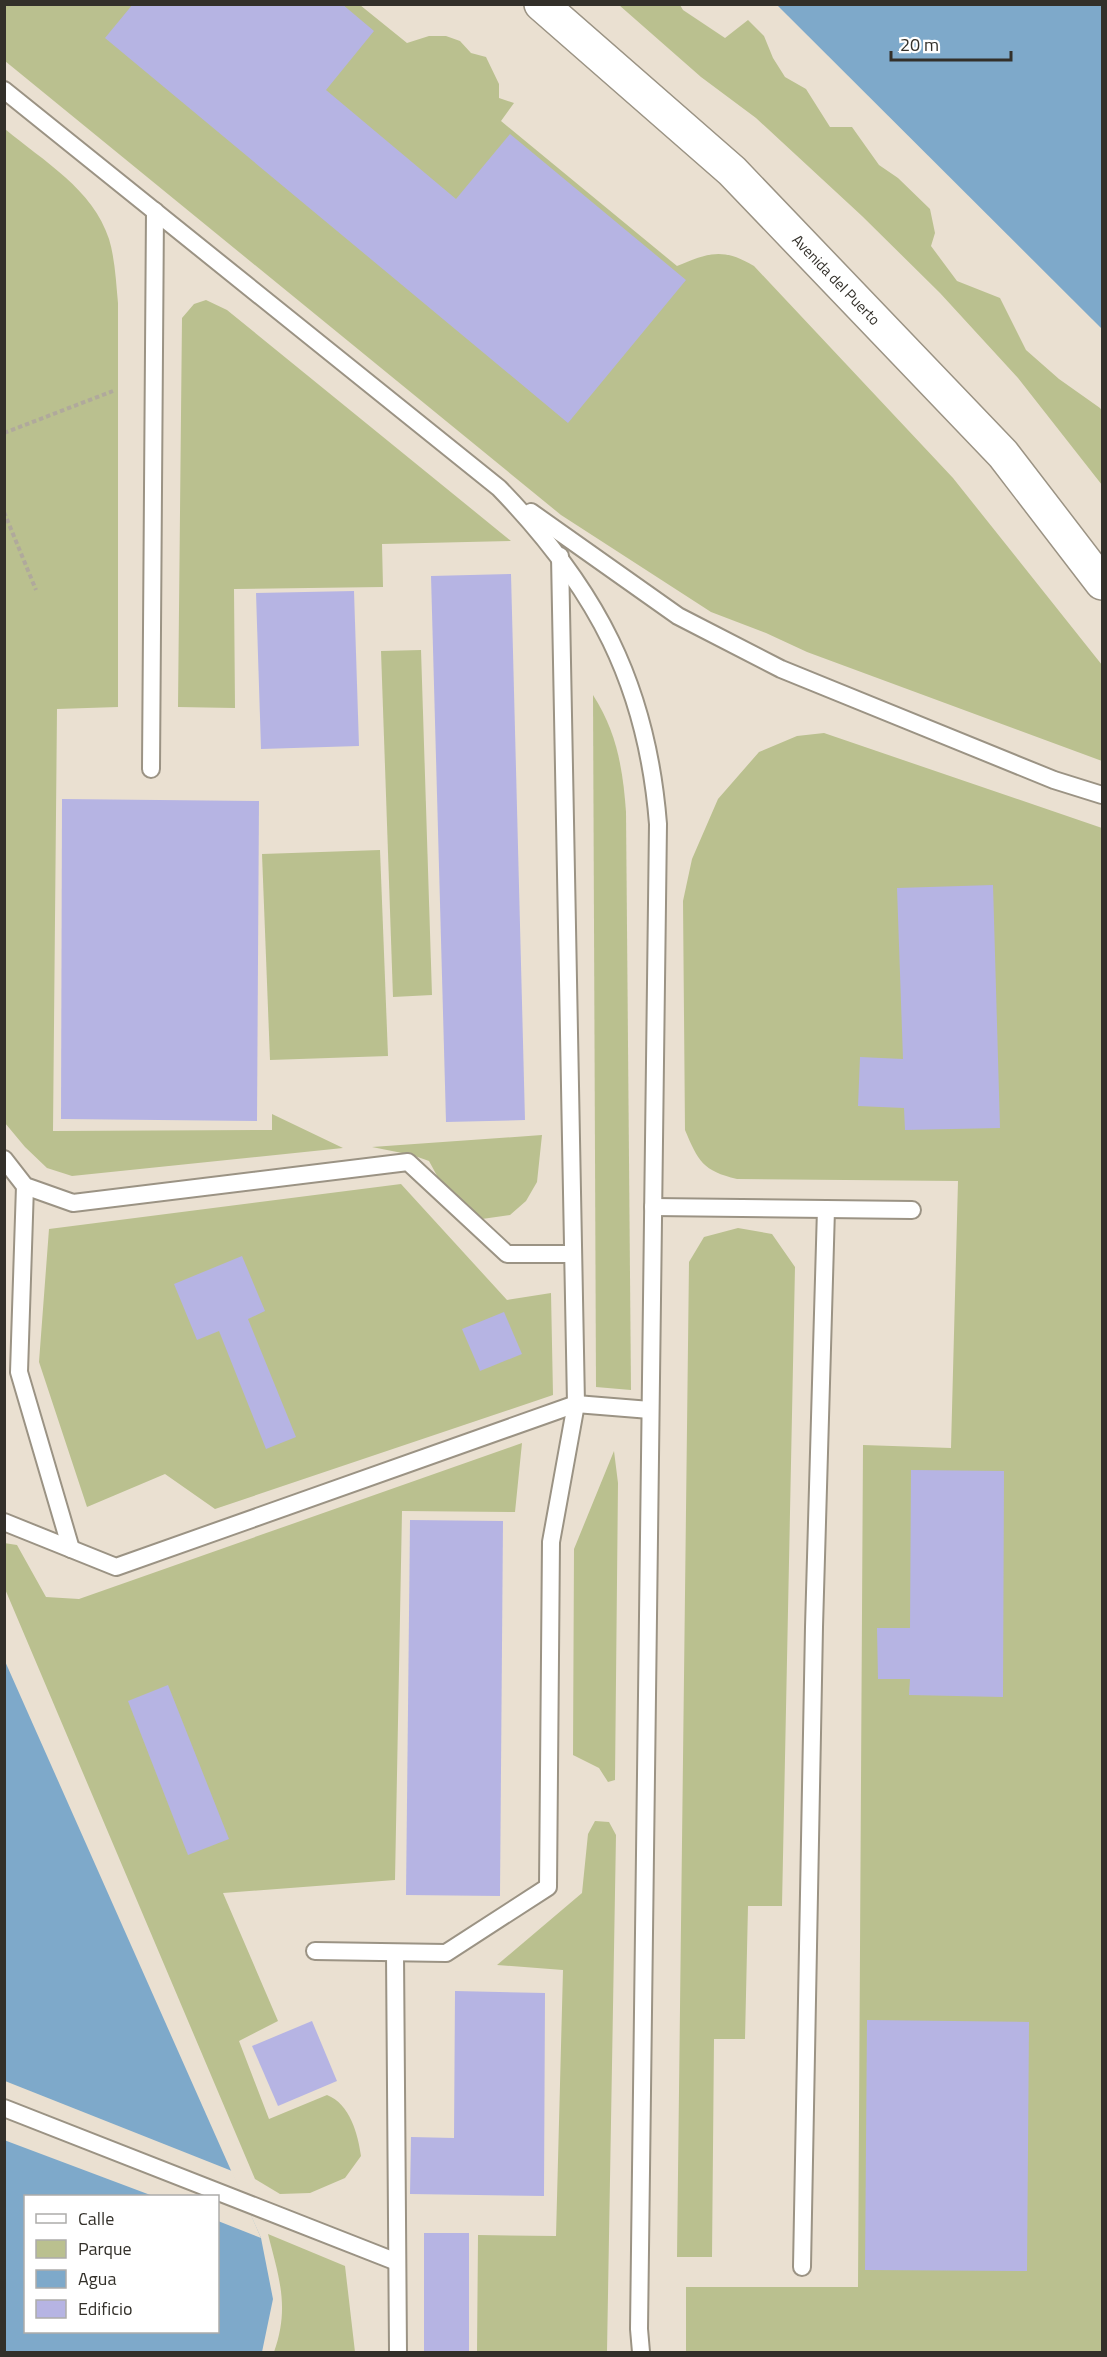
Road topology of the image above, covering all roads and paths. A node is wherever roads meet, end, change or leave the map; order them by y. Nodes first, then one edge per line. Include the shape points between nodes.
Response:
1 (541, 4) edge
2 (4, 90) edge
3 (155, 211) junction
4 (113, 391) dead end
5 (4, 433) edge
6 (499, 488) junction
7 (4, 512) edge
8 (560, 556) junction
9 (1102, 583) edge
10 (36, 590) dead end
11 (151, 769) dead end
12 (1102, 795) edge
13 (4, 1160) edge
14 (25, 1186) junction
15 (653, 1207) junction
16 (826, 1209) junction
17 (912, 1210) dead end
18 (573, 1254) junction
19 (576, 1404) junction
20 (650, 1410) junction
21 (4, 1522) edge
22 (71, 1549) junction
23 (315, 1951) dead end
24 (395, 1953) junction
25 (4, 2108) edge
26 (398, 2262) junction
27 (802, 2267) dead end
28 (398, 2352) edge
29 (641, 2352) edge

1 - 9 street, Avenida del Puerto via 732,171 1003,454
2 - 3 lane
3 - 6 lane
3 - 11 lane
4 - 5 path
6 - 8 lane
6 - 12 lane via 678,616 771,663 1054,780
7 - 10 path
8 - 15 lane via 610,635 636,701 654,779 657,824
8 - 18 lane
13 - 14 lane
14 - 18 lane via 73,1203 408,1162 507,1254
14 - 22 lane via 19,1372
15 - 16 lane
15 - 20 lane
16 - 17 lane
16 - 27 lane
18 - 19 lane
19 - 20 lane
19 - 22 lane via 116,1567
19 - 24 lane via 551,1542 548,1887 446,1953
20 - 29 lane
21 - 22 lane
23 - 24 lane
24 - 26 lane
25 - 26 lane
26 - 28 lane

